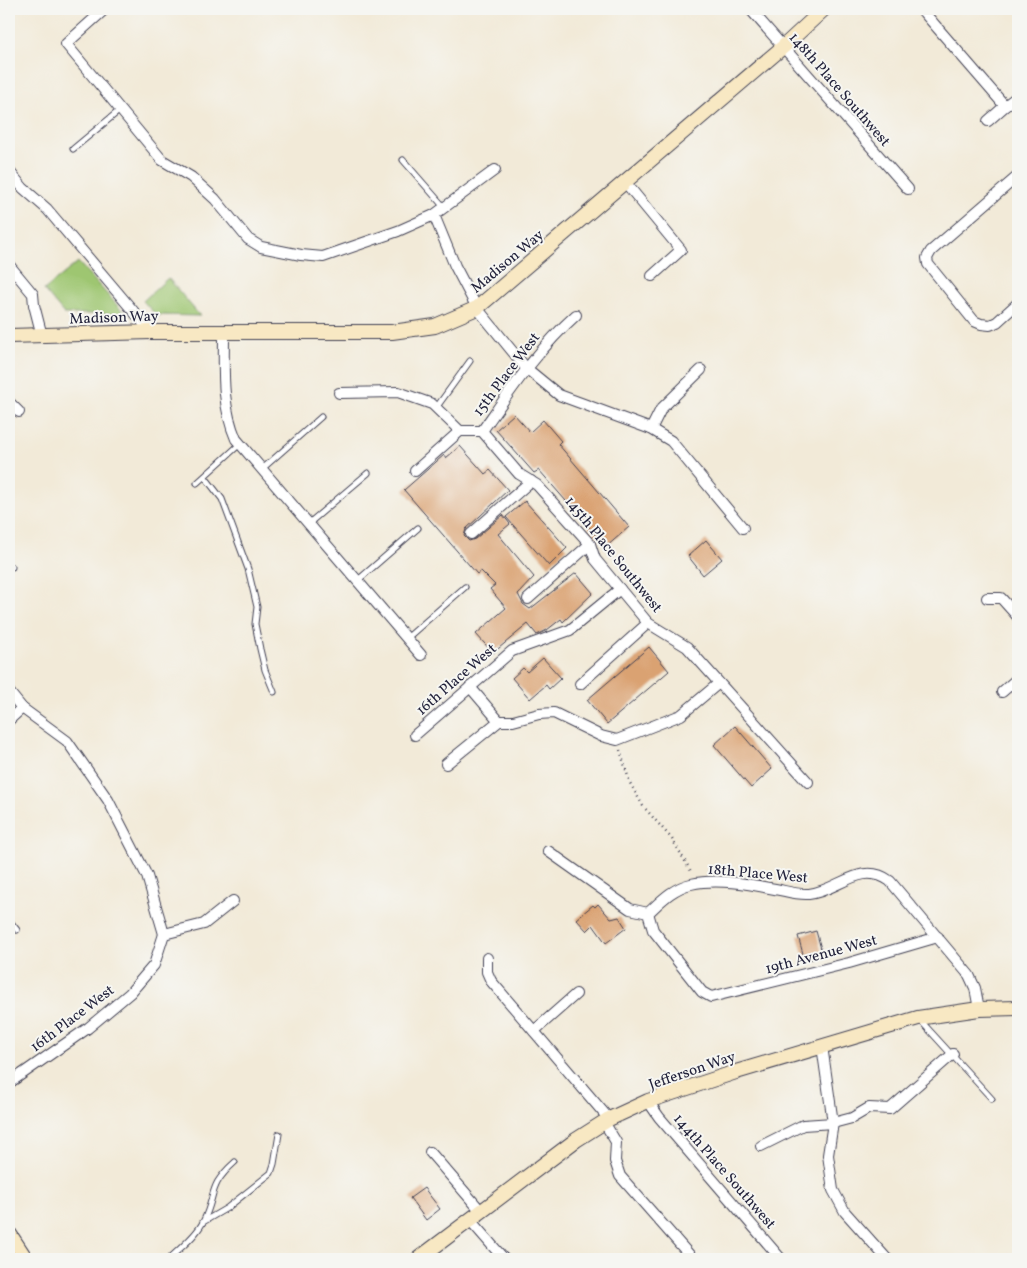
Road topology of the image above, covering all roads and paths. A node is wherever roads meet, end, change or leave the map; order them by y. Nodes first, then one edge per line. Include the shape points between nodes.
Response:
1 (105, 9) edge
2 (750, 9) edge
3 (824, 9) edge
4 (920, 9) edge
5 (782, 47) junction
6 (1018, 96) edge
7 (1005, 106) junction
8 (120, 109) junction
9 (988, 121) dead end
10 (73, 149) dead end
11 (403, 160) dead end
12 (495, 170) dead end
13 (9, 171) edge
14 (1018, 176) edge
15 (625, 182) junction
16 (908, 189) dead end
17 (444, 207) junction
18 (434, 215) junction
19 (9, 265) edge
20 (652, 276) dead end
21 (1018, 303) edge
22 (477, 308) junction
23 (576, 316) dead end
24 (151, 332) junction
25 (224, 332) junction
26 (9, 336) edge
27 (42, 336) junction
28 (470, 360) dead end
29 (526, 368) junction
30 (701, 370) dead end
31 (338, 393) dead end
32 (9, 402) edge
33 (434, 406) junction
34 (18, 412) dead end
35 (321, 417) dead end
36 (652, 429) junction
37 (482, 430) junction
38 (460, 431) junction
39 (240, 444) junction
40 (261, 470) junction
41 (415, 471) dead end
42 (368, 473) dead end
43 (205, 476) junction
44 (531, 481) junction
45 (197, 483) dead end
46 (308, 524) junction
47 (418, 528) dead end
48 (744, 528) dead end
49 (471, 534) dead end
50 (590, 544) junction
51 (357, 581) junction
52 (465, 587) dead end
53 (620, 589) junction
54 (987, 598) dead end
55 (528, 599) dead end
56 (1018, 617) edge
57 (648, 623) junction
58 (407, 638) junction
59 (421, 655) dead end
60 (1018, 678) edge
61 (719, 683) junction
62 (580, 684) dead end
63 (470, 687) junction
64 (9, 692) edge
65 (274, 692) dead end
66 (1002, 692) dead end
67 (22, 708) junction
68 (9, 720) edge
69 (499, 721) junction
70 (415, 735) dead end
71 (617, 740) junction
72 (446, 764) dead end
73 (808, 782) dead end
74 (548, 851) dead end
75 (698, 883) junction
76 (233, 901) dead end
77 (648, 913) junction
78 (9, 920) edge
79 (18, 930) dead end
80 (164, 934) junction
81 (938, 937) junction
82 (487, 958) dead end
83 (576, 994) dead end
84 (1018, 1008) edge
85 (979, 1009) junction
86 (918, 1018) junction
87 (534, 1031) junction
88 (822, 1046) junction
89 (953, 1054) junction
90 (9, 1083) edge
91 (992, 1099) dead end
92 (648, 1102) junction
93 (606, 1121) junction
94 (833, 1123) junction
95 (279, 1134) dead end
96 (761, 1146) dead end
97 (430, 1152) dead end
98 (235, 1162) dead end
99 (481, 1211) junction
100 (470, 1220) junction
101 (203, 1222) junction
102 (9, 1233) edge
103 (26, 1259) edge
104 (169, 1259) edge
105 (418, 1259) edge
106 (504, 1259) edge
107 (693, 1259) edge
108 (781, 1259) edge
109 (887, 1259) edge

1 - 8 street via 66,44
2 - 5 street, 148th Place Southwest
3 - 5 street, Madison Way
4 - 7 street
5 - 15 street, Madison Way
5 - 16 street, 148th Place Southwest
6 - 7 street
7 - 9 street
8 - 10 lane
8 - 18 street via 162,160 191,177 215,199 248,239 262,246 323,257
11 - 17 lane
12 - 17 street
13 - 24 street via 47,209
14 - 21 street via 928,258 928,264 974,321 990,325
15 - 20 street via 681,250
15 - 22 street, Madison Way
17 - 18 street
18 - 22 street
19 - 27 street via 33,294
22 - 25 street, Madison Way via 435,326 392,332
22 - 29 street
23 - 29 street, 15th Place West via 558,331
24 - 25 street, Madison Way
24 - 27 street, Madison Way
25 - 39 street via 224,400 229,422
26 - 27 street, Madison Way
28 - 33 lane
29 - 36 street via 559,395
29 - 37 street, 15th Place West
30 - 36 street via 660,409
31 - 33 street via 398,392
32 - 34 street
33 - 38 street
35 - 40 lane
36 - 48 street via 671,442
37 - 38 street
37 - 44 street, 145th Place Southwest via 519,474
38 - 41 street
39 - 40 street
39 - 43 lane
40 - 46 street
42 - 46 lane
43 - 45 lane
43 - 65 lane via 222,498 248,568 257,608 260,649
44 - 49 street
44 - 50 street, 145th Place Southwest
46 - 51 street
47 - 51 lane
50 - 53 street, 145th Place Southwest via 595,558
50 - 55 street
51 - 58 street
52 - 58 lane
53 - 57 street, 145th Place Southwest
53 - 63 street, 16th Place West via 570,630 512,651
54 - 56 street via 1001,598
57 - 61 street, 145th Place Southwest via 687,647
57 - 62 street
58 - 59 street
60 - 66 street
61 - 71 street via 681,715
61 - 73 street, 145th Place Southwest
63 - 69 street
63 - 70 street, 16th Place West
64 - 67 street
67 - 68 street
67 - 80 street via 67,741 108,800 147,876
69 - 71 street via 554,713 601,736
69 - 72 street
71 - 75 path via 630,783 643,806 672,839
74 - 77 street via 630,909
75 - 77 street, 18th Place West via 668,894
75 - 81 street, 18th Place West via 718,882 810,894 872,872 881,874
76 - 80 street via 204,924
77 - 81 street, 19th Avenue West via 653,930 702,992 712,997
78 - 79 lane
80 - 90 street, 16th Place West via 154,964 130,993 88,1028
81 - 85 street via 969,975
82 - 87 street via 491,981
83 - 87 street
84 - 85 street, Jefferson Way
85 - 86 street, Jefferson Way
86 - 88 street, Jefferson Way
86 - 89 lane
87 - 93 street
88 - 92 street, Jefferson Way via 698,1083
88 - 94 street
89 - 91 lane
89 - 94 street via 890,1109 870,1108 852,1118
92 - 93 street, Jefferson Way
92 - 108 street, 144th Place Southwest
93 - 99 street, Jefferson Way
93 - 107 street via 616,1142 615,1161 620,1176
94 - 96 street via 803,1126
94 - 109 street via 828,1156 833,1190 845,1212
95 - 101 lane via 271,1173 228,1208
97 - 99 street
98 - 101 lane via 220,1175 214,1186
99 - 100 street, Jefferson Way
100 - 105 street, Jefferson Way
100 - 106 street
101 - 104 lane
102 - 103 street

